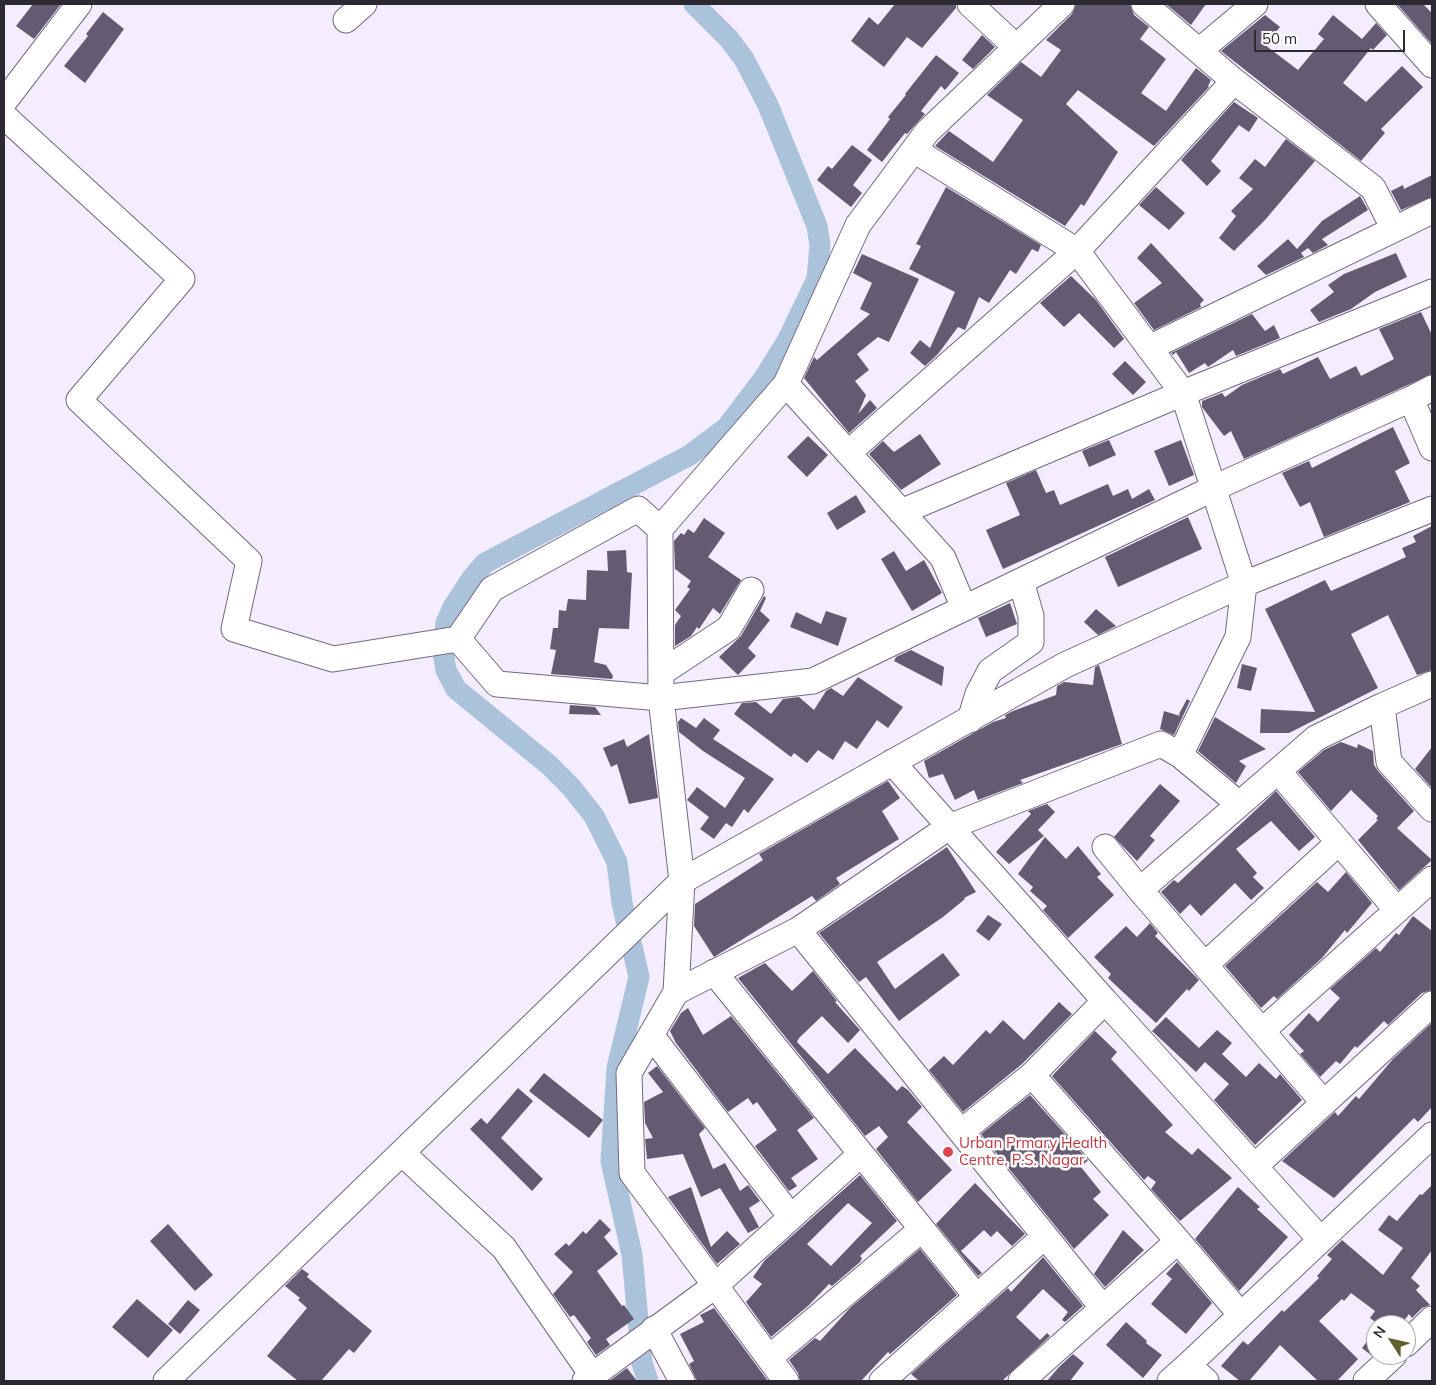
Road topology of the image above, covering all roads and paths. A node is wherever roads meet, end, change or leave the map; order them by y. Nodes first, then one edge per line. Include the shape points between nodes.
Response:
1 (80, 4) edge
2 (970, 4) edge
3 (1062, 4) edge
4 (1144, 4) edge
5 (1255, 4) edge
6 (1378, 4) edge
7 (1016, 47) junction
8 (1199, 52) junction
9 (1432, 65) edge
10 (1234, 81) junction
11 (4, 102) edge
12 (4, 116) edge
13 (914, 150) junction
14 (1432, 211) edge
15 (1394, 229) junction
16 (1077, 251) junction
17 (1432, 292) edge
18 (1149, 348) junction
19 (786, 384) junction
20 (1183, 393) junction
21 (1421, 394) edge
22 (1432, 448) edge
23 (848, 453) junction
24 (1214, 488) junction
25 (1432, 509) edge
26 (901, 512) junction
27 (660, 529) junction
28 (1021, 581) junction
29 (1244, 584) junction
30 (751, 590) dead end
31 (964, 608) junction
32 (457, 640) junction
33 (661, 673) junction
34 (1432, 684) edge
35 (661, 698) junction
36 (1382, 706) junction
37 (970, 720) junction
38 (1180, 754) junction
39 (892, 762) junction
40 (1278, 771) junction
41 (1239, 804) junction
42 (1432, 809) edge
43 (949, 827) junction
44 (1339, 842) junction
45 (1105, 847) dead end
46 (1432, 879) edge
47 (682, 881) junction
48 (1140, 890) junction
49 (1397, 910) junction
50 (798, 930) junction
51 (1205, 965) junction
52 (714, 972) junction
53 (676, 992) junction
54 (1105, 1001) junction
55 (1432, 1004) edge
56 (1262, 1031) junction
57 (651, 1035) junction
58 (1032, 1075) junction
59 (1324, 1103) junction
60 (961, 1132) junction
61 (1432, 1135) edge
62 (402, 1153) junction
63 (861, 1154) junction
64 (1255, 1166) junction
65 (791, 1217) junction
66 (922, 1229) junction
67 (1045, 1236) junction
68 (1321, 1240) junction
69 (1178, 1241) junction
70 (716, 1285) junction
71 (977, 1297) junction
72 (1103, 1308) junction
73 (1241, 1315) junction
74 (1432, 1319) edge
75 (653, 1329) junction
76 (1416, 1334) edge
77 (769, 1358) junction
78 (1383, 1365) edge
79 (1197, 1373) edge
80 (592, 1375) edge
81 (166, 1381) edge
82 (682, 1381) edge
83 (786, 1381) edge
84 (882, 1381) edge
85 (1021, 1381) edge
86 (1170, 1381) edge
87 (1366, 1381) edge

1 - 11 street
2 - 7 street
3 - 7 street
4 - 8 street
5 - 8 street
6 - 9 street
7 - 13 street via 927,132
8 - 10 street
10 - 15 street via 1373,188
10 - 16 street
12 - 32 street via 182,279 79,400 248,561 234,630 333,659
13 - 16 street
13 - 19 street via 858,226
14 - 15 street
15 - 18 street
16 - 18 street
16 - 23 street
17 - 20 street
18 - 20 street
19 - 23 street
19 - 27 street
20 - 24 street
20 - 26 street
21 - 22 street
21 - 24 street
23 - 26 street
24 - 28 street
24 - 29 street
25 - 29 street
26 - 31 street via 942,558
27 - 32 street via 638,509 492,589
27 - 33 street
28 - 31 street
28 - 37 street via 1031,616 1031,642 990,671
29 - 37 street via 1065,665
29 - 38 street via 1238,637
30 - 33 street via 729,628
31 - 35 street via 813,681
32 - 35 street via 497,684
33 - 35 street
34 - 36 street
35 - 47 street
36 - 40 street via 1316,738
36 - 42 street via 1389,762
37 - 39 street
38 - 41 street
38 - 43 street via 1161,744
39 - 43 street
39 - 47 street
40 - 41 street
40 - 44 street
41 - 48 street
43 - 50 street
43 - 54 street
44 - 49 street
44 - 51 street
45 - 48 street
46 - 49 street
47 - 53 street
47 - 62 street
48 - 51 street
49 - 56 street
50 - 52 street
50 - 60 street
51 - 56 street
52 - 53 street
52 - 63 street
53 - 57 street
54 - 58 street
54 - 64 street
55 - 59 street
56 - 59 street
57 - 65 street
57 - 70 street via 630,1073 632,1173
58 - 60 street
58 - 69 street
59 - 64 street
60 - 67 street
61 - 68 street
62 - 80 street via 504,1248
62 - 81 street
63 - 65 street
63 - 66 street
64 - 68 street
65 - 70 street
66 - 71 street
66 - 77 street
67 - 71 street
67 - 72 street
68 - 73 street
69 - 72 street
69 - 73 street
70 - 75 street
70 - 77 street
71 - 84 street
72 - 85 street
73 - 79 street
74 - 76 street
75 - 80 street
75 - 82 street
77 - 83 street
78 - 87 street
79 - 86 street

